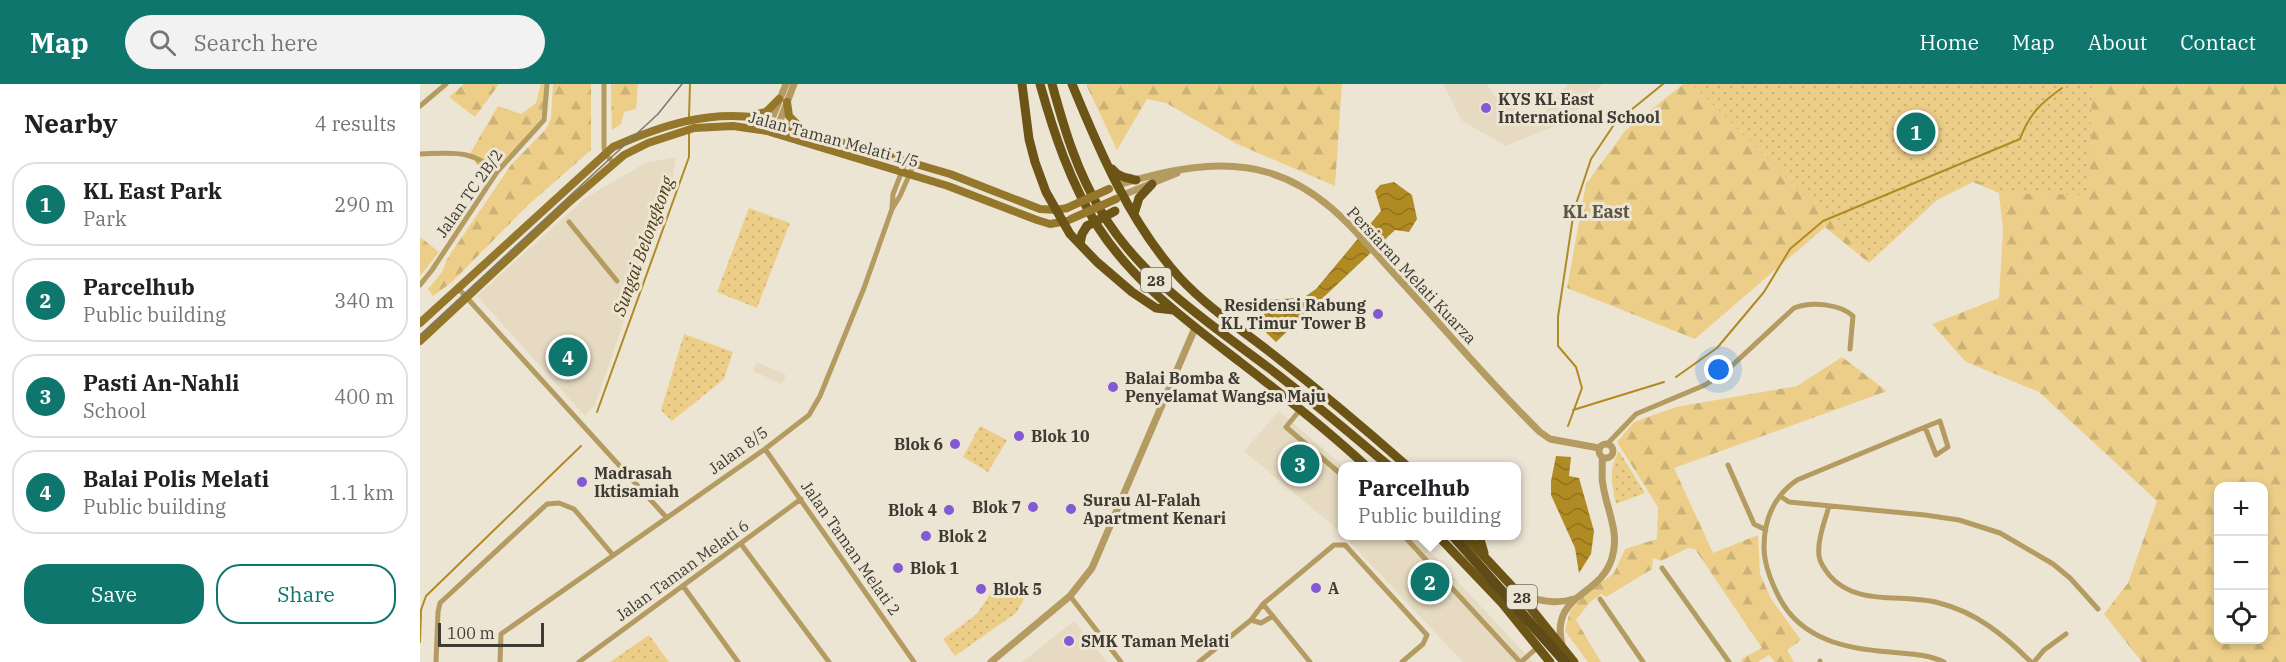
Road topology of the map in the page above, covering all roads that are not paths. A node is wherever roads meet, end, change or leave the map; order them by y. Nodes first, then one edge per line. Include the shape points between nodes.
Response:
1 (446, 84) edge
2 (547, 84) edge
3 (604, 84) edge
4 (786, 84) edge
5 (794, 84) edge
6 (1022, 84) edge
7 (1040, 84) edge
8 (1052, 84) edge
9 (1072, 84) edge
10 (783, 101) junction
11 (420, 106) edge
12 (746, 116) junction
13 (775, 122) junction
14 (804, 131) junction
15 (771, 133) junction
16 (607, 148) junction
17 (420, 154) edge
18 (1105, 159) junction
19 (614, 163) junction
20 (910, 163) junction
21 (1182, 170) junction
22 (497, 172) junction
23 (907, 172) junction
24 (1136, 180) junction
25 (1152, 184) junction
26 (1114, 188) junction
27 (1119, 197) junction
28 (1056, 210) junction
29 (1136, 217) junction
30 (1067, 220) junction
31 (569, 222) dead end
32 (1050, 224) junction
33 (1070, 234) junction
34 (1080, 244) junction
35 (617, 281) dead end
36 (420, 285) edge
37 (458, 288) junction
38 (466, 297) junction
39 (1173, 310) junction
40 (420, 323) edge
41 (1195, 328) junction
42 (420, 341) edge
43 (1850, 349) dead end
44 (1300, 410) junction
45 (1925, 427) junction
46 (1608, 443) junction
47 (765, 448) junction
48 (1599, 448) junction
49 (1602, 457) junction
50 (1361, 462) edge
51 (1384, 462) edge
52 (1402, 462) edge
53 (1728, 465) dead end
54 (1338, 472) edge
55 (1780, 496) junction
56 (801, 500) junction
57 (1829, 506) junction
58 (667, 518) junction
59 (1764, 529) junction
60 (1408, 540) edge
61 (1442, 540) edge
62 (1457, 540) edge
63 (1470, 540) edge
64 (1480, 540) edge
65 (741, 543) junction
66 (613, 555) junction
67 (1484, 555) junction
68 (1662, 568) dead end
69 (683, 586) junction
70 (1070, 596) junction
71 (1521, 596) junction
72 (1577, 598) junction
73 (1600, 599) dead end
74 (1263, 604) junction
75 (2098, 609) dead end
76 (1273, 616) junction
77 (1251, 620) junction
78 (2066, 634) dead end
79 (1538, 647) junction
80 (1562, 647) junction
81 (436, 662) edge
82 (500, 662) edge
83 (579, 662) edge
84 (738, 662) edge
85 (829, 662) edge
86 (914, 662) edge
87 (990, 662) edge
88 (1121, 662) edge
89 (1199, 662) edge
90 (1310, 662) edge
91 (1402, 662) edge
92 (1520, 662) edge
93 (1550, 662) edge
94 (1565, 662) edge
95 (1574, 662) edge
96 (1643, 662) edge
97 (1729, 662) edge
98 (1944, 662) edge
99 (2032, 662) edge

1 - 11 street
2 - 22 street, Jalan TC 2B/2 via 544,120
3 - 16 street
4 - 10 street
5 - 10 street
6 - 28 highway via 1035,162
7 - 39 highway, 28 via 1064,162 1098,227 1138,277
8 - 51 highway, 28 via 1075,158 1101,212 1146,270
9 - 18 highway
10 - 12 main road via 766,112
10 - 13 street
10 - 14 main road via 789,116
12 - 13 main road, Jalan Taman Melati 1/5
12 - 16 main road, Jalan Taman Melati 1/5 via 687,120
13 - 14 main road, Jalan Taman Melati 1/5
13 - 15 street
14 - 20 main road, Jalan Taman Melati 1/5
15 - 19 main road, Jalan Taman Melati 1/5 via 734,126 694,128 648,143
15 - 23 main road, Jalan Taman Melati 1/5
16 - 19 street
16 - 37 main road, Jalan Taman Melati 1/5
17 - 22 street via 464,153 484,160
18 - 24 highway via 1115,173
18 - 26 highway
19 - 38 main road, Jalan Taman Melati 1/5
20 - 23 street, Jalan 8/5
20 - 28 main road, Jalan Taman Melati 1/5 via 1040,209
21 - 24 street, Persiaran Melati Kuarza
21 - 25 street, Persiaran Melati Kuarza
21 - 48 street, Persiaran Melati Kuarza via 1221,166 1268,172 1314,193 1356,232 1540,432 1550,439
22 - 36 street, Jalan TC 2B/2
23 - 32 main road, Jalan Taman Melati 1/5
23 - 47 street, Jalan 8/5 via 893,194 892,209 864,288 820,396 808,415
24 - 26 street, Persiaran Melati Kuarza
25 - 27 street, Persiaran Melati Kuarza
25 - 29 highway via 1139,198
26 - 27 highway
26 - 28 main road, Jalan Taman Melati 1/5, bridge
27 - 29 highway
27 - 30 main road, Jalan Taman Melati 1/5, bridge
28 - 30 highway
29 - 34 highway, bridge via 1115,211 1087,226
29 - 52 highway via 1160,254 1197,296
30 - 32 main road, Jalan Taman Melati 1/5
30 - 33 highway
31 - 35 street
32 - 33 main road
33 - 34 highway
34 - 39 highway via 1132,292 1156,308
37 - 38 street
37 - 40 main road, Jalan Taman Melati 1/5
38 - 42 main road, Jalan Taman Melati 1/5
38 - 58 street
39 - 41 highway, 28
41 - 44 highway, 28
41 - 70 street via 1092,568
43 - 46 street via 1853,316 1844,308 1804,304 1794,308 1724,373 1636,414
44 - 50 highway, 28
44 - 54 street via 1286,427
45 - 45 street via 1940,421 1948,447 1936,454
45 - 55 street via 1797,480
46 - 48 street
46 - 49 street via 1613,453
47 - 56 street, Jalan Taman Melati 2
47 - 58 street, Jalan 8/5
48 - 49 street
49 - 72 street via 1602,482 1615,532 1612,556 1602,575
53 - 59 street via 1754,524
55 - 57 street via 1789,502
55 - 59 street
56 - 65 street, Jalan Taman Melati 6
56 - 86 street, Jalan Taman Melati 2
57 - 75 street via 1959,520 2000,533 2053,564
57 - 99 street via 1819,558 1846,591 1938,602 1962,611 2008,639
58 - 66 street, Jalan 8/5
59 - 98 street via 1764,558 1776,591 1783,605 1810,632 1847,647 1929,656
60 - 92 street
61 - 79 highway, 28
62 - 94 highway
63 - 67 highway, 28
64 - 67 highway
65 - 69 street, Jalan Taman Melati 6
65 - 85 street
66 - 81 street via 574,509 560,503 547,504 440,603
66 - 82 street, Jalan 8/5 via 501,634
67 - 71 highway, 28
68 - 97 street
69 - 83 street, Jalan Taman Melati 6
69 - 84 street
70 - 87 street
70 - 88 street
71 - 72 street via 1562,603
71 - 80 highway, 28
72 - 80 street via 1560,618
73 - 96 street
74 - 76 street
74 - 77 street
74 - 91 street via 1334,545 1345,545 1427,634 1423,644
76 - 77 street via 1261,623
76 - 90 street
77 - 89 street
78 - 99 street
79 - 92 street
79 - 93 highway, 28
80 - 95 highway, 28

